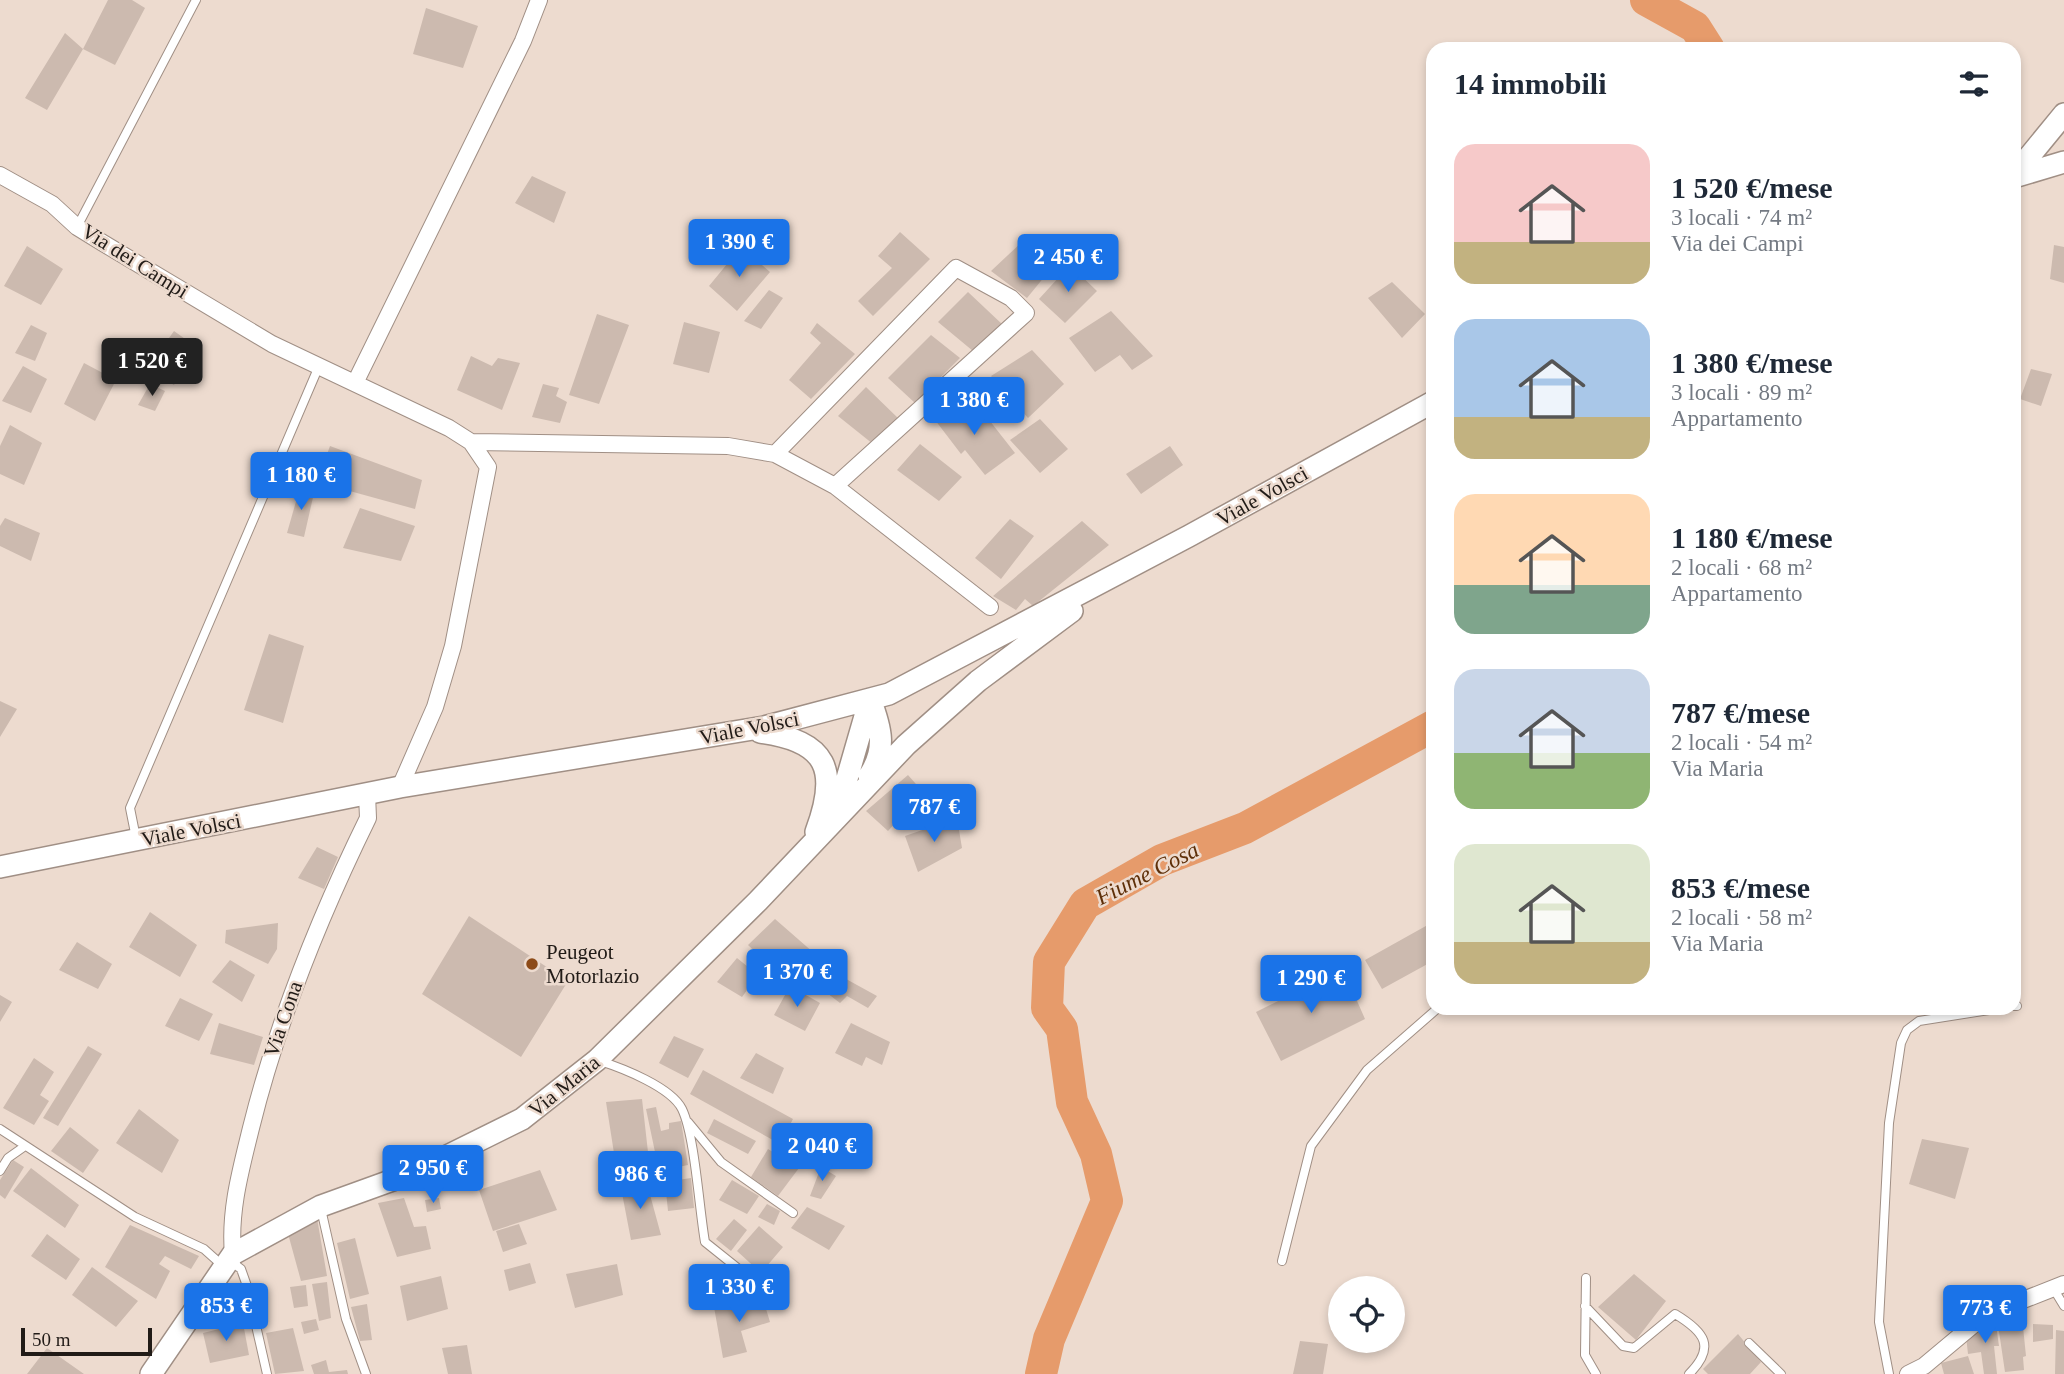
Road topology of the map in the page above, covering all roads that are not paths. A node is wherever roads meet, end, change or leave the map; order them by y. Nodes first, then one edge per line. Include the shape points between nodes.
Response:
1 (196, 0) edge
2 (539, 0) edge
3 (2064, 114) edge
4 (2064, 162) edge
5 (2021, 167) edge
6 (2021, 174) edge
7 (0, 175) edge
8 (77, 227) junction
9 (319, 366) junction
10 (355, 383) junction
11 (1426, 406) edge
12 (471, 442) junction
13 (775, 454) junction
14 (835, 486) junction
15 (1120, 573) junction
16 (990, 607) dead end
17 (870, 699) junction
18 (746, 730) junction
19 (400, 788) junction
20 (368, 794) junction
21 (855, 799) junction
22 (813, 840) junction
23 (136, 841) junction
24 (0, 867) edge
25 (1430, 1015) edge
26 (1957, 1015) edge
27 (597, 1060) junction
28 (685, 1118) junction
29 (0, 1129) edge
30 (25, 1146) junction
31 (0, 1171) edge
32 (321, 1206) junction
33 (793, 1213) dead end
34 (229, 1260) junction
35 (1282, 1261) dead end
36 (1586, 1278) dead end
37 (760, 1286) dead end
38 (2059, 1286) edge
39 (1586, 1306) junction
40 (2064, 1306) edge
41 (1749, 1343) dead end
42 (150, 1374) edge
43 (267, 1374) edge
44 (366, 1374) edge
45 (1596, 1374) edge
46 (1689, 1374) edge
47 (1781, 1374) edge
48 (1889, 1374) edge
49 (1909, 1374) edge

1 - 8 lane
2 - 10 street
3 - 5 street
4 - 6 street
7 - 8 street, Via dei Campi via 52,204
8 - 9 street, Via dei Campi via 272,344
9 - 10 street, Via dei Campi
9 - 23 lane via 130,808
10 - 12 street, Via dei Campi
11 - 15 street, Viale Volsci
12 - 13 street via 728,446
12 - 19 street via 488,467 453,646 435,707
13 - 14 street
13 - 14 street via 956,268 1012,298 1026,313
14 - 16 street
15 - 17 street, Viale Volsci via 889,694
15 - 21 street via 978,681 906,745
17 - 18 street, Viale Volsci
17 - 21 street via 882,729 881,750
17 - 22 street via 846,782
18 - 19 street, Viale Volsci
18 - 22 street via 799,740 821,758 828,790
19 - 20 street, Viale Volsci
20 - 23 street, Viale Volsci
20 - 34 street, Via Cona via 368,818 309,947 276,1034 244,1158
21 - 22 street
22 - 27 street, Via Maria
23 - 24 street, Viale Volsci
25 - 35 lane via 1367,1070 1311,1146
26 - 48 lane via 1919,1021 1907,1030 1901,1043 1889,1122 1880,1322
27 - 28 lane via 629,1070 656,1087 681,1107
27 - 32 street, Via Maria via 522,1119 415,1172
28 - 33 lane via 722,1162
28 - 37 lane via 705,1242
29 - 30 lane
30 - 31 lane via 8,1158
30 - 34 lane via 135,1217
32 - 34 street, Via Maria
32 - 44 lane via 346,1319
34 - 42 street, Via Maria
34 - 43 lane via 241,1269 247,1286
36 - 39 lane
38 - 40 lane
38 - 49 street via 1985,1315
39 - 45 lane via 1585,1355
39 - 46 lane via 1623,1346 1634,1349 1667,1318 1675,1314 1686,1321 1703,1336 1705,1346 1701,1361
41 - 47 lane

